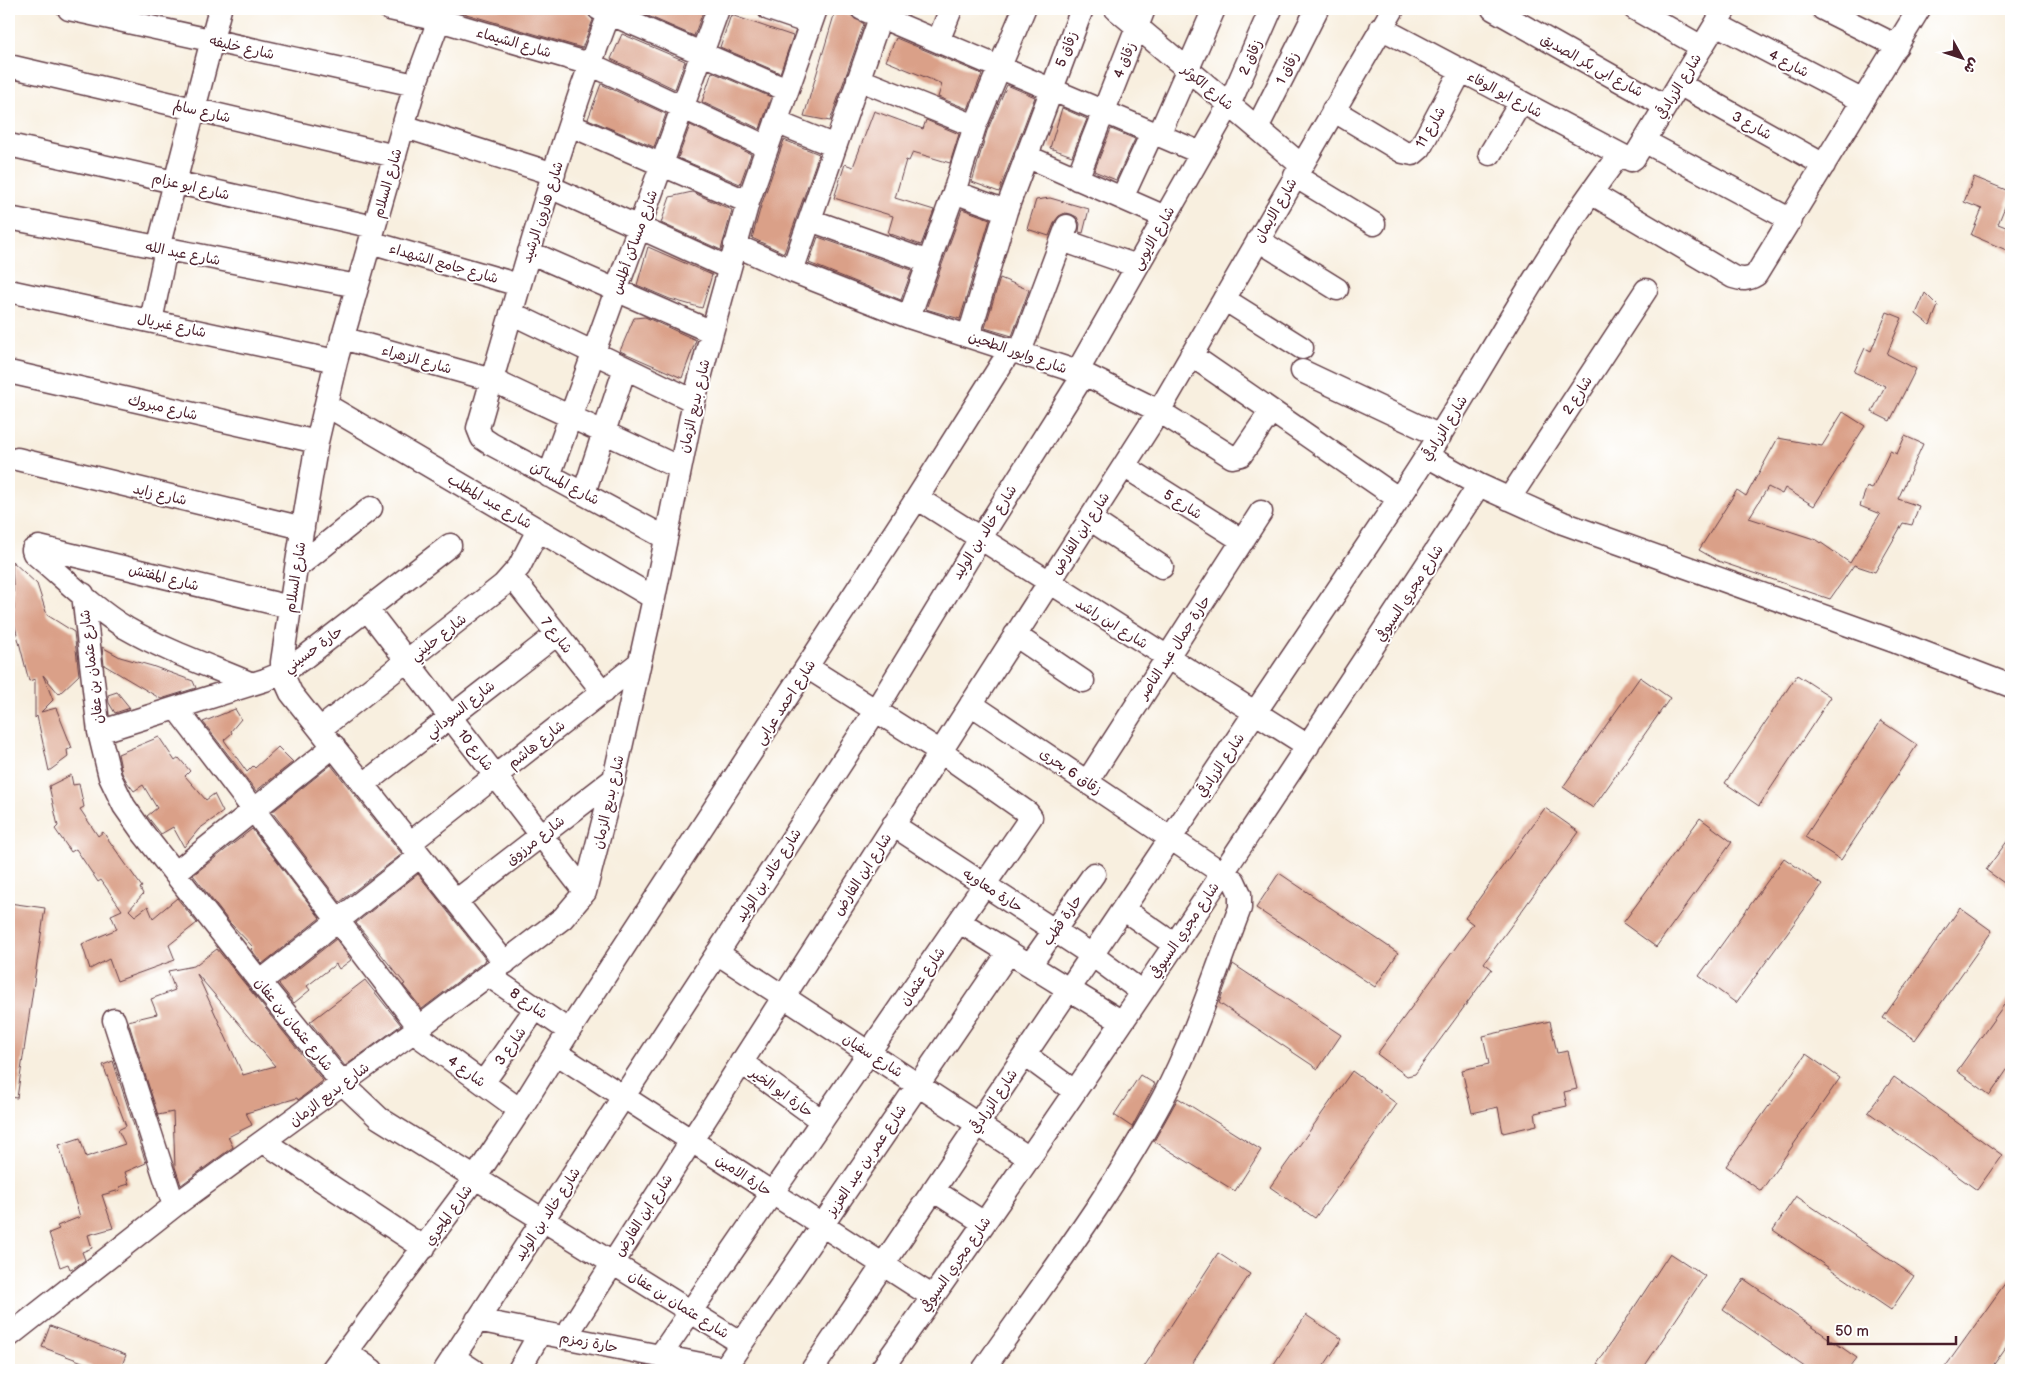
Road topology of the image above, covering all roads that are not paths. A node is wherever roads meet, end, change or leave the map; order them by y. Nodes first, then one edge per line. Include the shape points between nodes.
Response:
1 (69, 9) edge
2 (220, 9) edge
3 (390, 9) edge
4 (718, 9) edge
5 (769, 9) edge
6 (951, 9) edge
7 (1024, 9) edge
8 (1082, 9) edge
9 (1116, 9) edge
10 (1214, 9) edge
11 (1271, 9) edge
12 (1317, 9) edge
13 (1392, 9) edge
14 (1492, 9) edge
15 (1635, 9) edge
16 (1823, 9) edge
17 (1920, 9) edge
18 (607, 10) edge
19 (875, 11) edge
20 (441, 14) edge
21 (813, 16) edge
22 (1720, 16) edge
23 (1140, 18) edge
24 (1381, 28) junction
25 (212, 40) junction
26 (938, 41) junction
27 (1897, 46) junction
28 (1702, 47) junction
29 (702, 53) junction
30 (590, 64) junction
31 (9, 66) edge
32 (999, 67) junction
33 (1188, 70) junction
34 (1461, 71) junction
35 (858, 79) junction
36 (1679, 84) junction
37 (415, 86) junction
38 (1051, 89) junction
39 (787, 90) junction
40 (1863, 101) junction
41 (1521, 102) junction
42 (1229, 105) junction
43 (1666, 106) junction
44 (682, 108) junction
45 (194, 109) junction
46 (1333, 110) junction
47 (1103, 111) junction
48 (776, 122) junction
49 (570, 125) junction
50 (403, 126) junction
51 (975, 126) junction
52 (1257, 128) junction
53 (1155, 134) junction
54 (1644, 140) junction
55 (9, 145) edge
56 (835, 146) junction
57 (767, 147) junction
58 (1201, 153) junction
59 (1490, 154) dead end
60 (394, 156) junction
61 (1026, 156) junction
62 (1624, 157) junction
63 (662, 165) junction
64 (1824, 165) junction
65 (1298, 171) junction
66 (1077, 179) junction
67 (552, 180) junction
68 (175, 182) junction
69 (954, 192) junction
70 (1591, 193) junction
71 (1122, 198) junction
72 (748, 202) junction
73 (1006, 211) junction
74 (1165, 217) junction
75 (9, 218) edge
76 (810, 220) junction
77 (1791, 220) junction
78 (1374, 224) dead end
79 (639, 227) junction
80 (372, 234) junction
81 (1258, 240) junction
82 (735, 245) junction
83 (162, 249) junction
84 (529, 252) junction
85 (929, 262) junction
86 (1137, 266) junction
87 (729, 268) junction
88 (792, 271) junction
89 (519, 285) junction
90 (357, 286) junction
91 (1337, 289) dead end
92 (1646, 290) dead end
93 (9, 291) edge
94 (616, 291) junction
95 (1224, 299) junction
96 (511, 313) junction
97 (909, 316) junction
98 (151, 321) junction
99 (712, 332) junction
100 (968, 335) junction
101 (342, 338) junction
102 (1302, 348) dead end
103 (1016, 350) junction
104 (594, 353) junction
105 (1191, 356) junction
106 (336, 361) junction
107 (625, 368) junction
108 (1302, 371) dead end
109 (9, 372) edge
110 (1081, 373) junction
111 (492, 380) junction
112 (694, 401) junction
113 (326, 404) junction
114 (1159, 411) junction
115 (1271, 411) junction
116 (571, 417) junction
117 (481, 418) joint
118 (604, 433) junction
119 (1440, 436) junction
120 (317, 442) junction
121 (1427, 456) junction
122 (17, 459) dead end
123 (1124, 466) junction
124 (680, 468) junction
125 (550, 476) junction
126 (1479, 485) junction
127 (584, 493) junction
128 (917, 498) junction
129 (1399, 500) junction
130 (1509, 500) junction
131 (371, 508) dead end
132 (1261, 512) dead end
133 (1090, 519) junction
134 (303, 528) junction
135 (538, 530) junction
136 (666, 538) junction
137 (980, 539) junction
138 (1242, 541) junction
139 (450, 545) dead end
140 (1162, 567) dead end
141 (296, 568) junction
142 (512, 577) junction
143 (1049, 583) junction
144 (83, 594) junction
145 (654, 598) junction
146 (290, 607) junction
147 (367, 609) junction
148 (556, 634) junction
149 (1015, 635) junction
150 (1167, 658) junction
151 (407, 661) junction
152 (639, 663) junction
153 (807, 667) junction
154 (282, 673) junction
155 (1083, 680) dead end
156 (252, 684) junction
157 (2011, 686) edge
158 (603, 692) junction
159 (971, 704) junction
160 (176, 708) junction
161 (876, 710) junction
162 (1255, 713) junction
163 (450, 717) junction
164 (99, 732) junction
165 (327, 738) junction
166 (1308, 746) junction
167 (941, 752) junction
168 (496, 776) junction
169 (614, 779) junction
170 (1087, 782) junction
171 (364, 784) junction
172 (253, 810) junction
173 (893, 825) junction
174 (542, 835) junction
175 (1170, 839) junction
176 (415, 849) junction
177 (175, 873) junction
178 (1094, 874) dead end
179 (1223, 874) junction
180 (985, 885) junction
181 (586, 892) junction
182 (456, 901) junction
183 (1122, 910) junction
184 (338, 921) junction
185 (960, 922) junction
186 (1055, 930) junction
187 (1175, 945) junction
188 (1008, 952) junction
189 (717, 953) junction
190 (1092, 955) junction
191 (1030, 966) junction
192 (497, 969) junction
193 (260, 982) junction
194 (1069, 990) junction
195 (1142, 992) junction
196 (784, 996) junction
197 (536, 1008) junction
198 (114, 1020) dead end
199 (1122, 1022) junction
200 (416, 1030) junction
201 (569, 1031) junction
202 (556, 1053) junction
203 (869, 1053) junction
204 (1025, 1055) junction
205 (742, 1062) junction
206 (342, 1083) junction
207 (483, 1083) junction
208 (918, 1084) junction
209 (1074, 1091) junction
210 (623, 1097) junction
211 (520, 1110) junction
212 (822, 1121) junction
213 (978, 1124) junction
214 (691, 1140) junction
215 (264, 1142) junction
216 (1029, 1158) junction
217 (475, 1178) junction
218 (933, 1190) junction
219 (773, 1193) junction
220 (174, 1206) junction
221 (542, 1220) junction
222 (984, 1223) junction
223 (822, 1224) junction
224 (424, 1248) junction
225 (613, 1263) junction
226 (884, 1264) junction
227 (933, 1297) junction
228 (690, 1311) junction
229 (477, 1320) junction
230 (540, 1333) junction
231 (9, 1336) edge
232 (565, 1338) junction
233 (741, 1342) junction
234 (346, 1352) junction
235 (660, 1356) junction
236 (449, 1364) edge
237 (332, 1370) edge
238 (372, 1370) edge
239 (473, 1370) edge
240 (519, 1370) edge
241 (727, 1370) edge
242 (812, 1370) edge
243 (881, 1370) edge
244 (982, 1370) edge

1 - 25 street, شارع خليفه
2 - 25 street
3 - 20 street, شارع الشيماء
4 - 29 street, شارع مساكن أطلس
5 - 21 street
6 - 26 street
7 - 32 street
8 - 38 street, زقاق 5
9 - 23 street, شارع الكوثر
10 - 33 street
11 - 42 street, زقاق 2
12 - 52 street, زقاق 1
13 - 24 street, شارع الايمان
14 - 43 street, شارع ابى بكر الصديق
15 - 28 street
16 - 27 street
17 - 27 street
18 - 29 street
18 - 30 street, شارع هارون الرشيد
19 - 26 street
19 - 35 street
20 - 30 street, شارع الشيماء
20 - 37 street, شارع السلام
21 - 39 street, شارع بديع الزمان
22 - 28 street, شارع الزرادقي
22 - 40 street, شارع 4
23 - 33 street, شارع الكوثر
23 - 47 street, زقاق 4
24 - 34 street, شارع ابو الوفاء
24 - 46 street, شارع الايمان
25 - 37 street, شارع خليفه
25 - 45 street
26 - 32 street
27 - 40 street
28 - 36 street, شارع الزرادقي
29 - 39 street
29 - 44 street, شارع مساكن أطلس
30 - 44 street, شارع الشيماء
30 - 49 street, شارع هارون الرشيد
31 - 45 street, شارع سالم
32 - 38 street
32 - 51 street
33 - 42 street, شارع الكوثر
33 - 53 street
34 - 41 street, شارع ابو الوفاء
34 - 46 street, شارع 11 via 1420,148 1413,154 1403,152
35 - 51 street
35 - 56 street
36 - 43 street, شارع الزرادقي
36 - 64 street, شارع 3
37 - 50 street, شارع السلام
38 - 47 street
38 - 61 street, زقاق 5
39 - 48 street, شارع بديع الزمان
40 - 64 street
41 - 59 street
41 - 62 street, شارع ابو الوفاء
42 - 52 street, شارع الكوثر
42 - 58 street, شارع الايوبى
43 - 54 street, شارع الزرادقي
44 - 57 street, شارع الشيماء
44 - 63 street, شارع مساكن أطلس
45 - 60 street, شارع سالم
45 - 68 street
46 - 65 street, شارع الايمان
47 - 53 street
47 - 66 street, زقاق 4
48 - 56 street
48 - 57 street, شارع بديع الزمان
49 - 63 street
49 - 67 street, شارع هارون الرشيد
50 - 60 street, شارع السلام
50 - 67 street
51 - 69 street
52 - 65 street, شارع الكوثر
53 - 58 street
53 - 71 street
54 - 62 street, شارع الزرادقي via 1634,158
54 - 77 street
55 - 68 street, شارع ابو عزام
56 - 76 street
57 - 72 street, شارع بديع الزمان
58 - 74 street, شارع الايوبى
60 - 80 street, شارع السلام
61 - 66 street
61 - 73 street, زقاق 5
62 - 70 street, شارع الزرادقي
63 - 72 street
63 - 79 street, شارع مساكن أطلس
64 - 77 street
65 - 78 street, شارع الكوثر
65 - 81 street, شارع الايمان
66 - 71 street
67 - 79 street
67 - 84 street, شارع هارون الرشيد
68 - 80 street, شارع ابو عزام
68 - 83 street
69 - 73 street
69 - 85 street
70 - 77 street via 1741,280 1756,275
70 - 119 street, شارع الزرادقي via 1555,246
71 - 74 street
72 - 82 street, شارع بديع الزمان
73 - 100 street, زقاق 5
74 - 86 street, شارع الايوبى
75 - 83 street, شارع عبد الله
76 - 85 street
76 - 88 street
79 - 87 street
79 - 94 street, شارع مساكن أطلس
80 - 89 street, شارع جامع الشهداء
80 - 90 street, شارع السلام
81 - 91 street
81 - 95 street, شارع الايمان
82 - 87 street, شارع بديع الزمان
82 - 88 street, شارع وابور الطحين
83 - 90 street, شارع عبد الله
83 - 98 street
84 - 89 street, شارع هارون الرشيد
84 - 94 street
85 - 97 street
86 - 103 street, شارع احمد عرابى via 1065,233
86 - 110 street, شارع الايوبى
87 - 99 street, شارع بديع الزمان
88 - 97 street, شارع وابور الطحين
89 - 96 street, شارع هارون الرشيد
90 - 101 street, شارع السلام
92 - 130 street, شارع 2
93 - 98 street, شارع غبريال
94 - 99 street
94 - 104 street, شارع مساكن أطلس
95 - 102 street
95 - 105 street, شارع الايمان
96 - 104 street
96 - 111 street, شارع هارون الرشيد
97 - 100 street, شارع وابور الطحين
98 - 106 street, شارع غبريال
99 - 112 street, شارع بديع الزمان
100 - 103 street, شارع وابور الطحين
101 - 106 street, شارع السلام
101 - 111 street, شارع الزهراء
103 - 110 street, شارع وابور الطحين
103 - 128 street, شارع احمد عرابى
104 - 107 street
104 - 116 street, شارع مساكن أطلس
105 - 114 street, شارع الايمان
105 - 115 street
106 - 113 street, شارع السلام
107 - 112 street
107 - 118 street
108 - 119 street
109 - 120 street, شارع مبروك
110 - 114 street, شارع وابور الطحين
110 - 137 street, شارع خالد بن الوليد
111 - 116 street, شارع الزهراء
111 - 117 street, شارع هارون الرشيد
112 - 124 street, شارع بديع الزمان
113 - 120 street, شارع السلام
113 - 135 street, شارع عبد المطلب
114 - 115 street, شارع وابور الطحين via 1232,457 1240,455
114 - 123 street, شارع ابن الفارض
115 - 129 street
116 - 118 street, شارع الزهراء
116 - 125 street, شارع مساكن أطلس
117 - 125 street, شارع المساكن via 478,428 482,438
118 - 124 street, شارع الزهراء
118 - 127 street
119 - 121 street, شارع الزرادقي
120 - 134 street, شارع السلام
121 - 126 street
121 - 129 street, شارع الزرادقي
122 - 134 street, شارع زايد
123 - 133 street, شارع ابن الفارض
123 - 138 street, شارع 5
124 - 136 street, شارع بديع الزمان
125 - 127 street, شارع المساكن
126 - 130 street
126 - 166 street, شارع مجري السيوفي
127 - 136 street, شارع المساكن
128 - 137 street, شارع ابن راشد
128 - 153 street, شارع احمد عرابى
129 - 162 street, شارع الزرادقي
130 - 157 street via 1563,523
131 - 141 street
132 - 138 street, حارة جمال عبد الناصر
133 - 140 street
133 - 143 street, شارع ابن الفارض
134 - 141 street, شارع السلام
135 - 142 street, شارع حليني
135 - 145 street, شارع عبد المطلب
136 - 145 street, شارع بديع الزمان
137 - 143 street, شارع ابن راشد
137 - 161 street, شارع خالد بن الوليد
138 - 150 street, حارة جمال عبد الناصر
139 - 147 street, حارة حسيني
141 - 146 street, شارع السلام
142 - 148 street, شارع 7
142 - 151 street, شارع حليني
143 - 149 street, شارع ابن الفارض
143 - 150 street, شارع ابن راشد
144 - 146 street, شارع المفتش via 33,550 39,547
144 - 156 street via 103,612 141,636
144 - 164 street, شارع عثمان بن عفان
145 - 152 street, شارع بديع الزمان
146 - 154 street, شارع السلام
147 - 151 street, شارع 10
147 - 154 street, حارة حسيني
148 - 158 street, شارع 7
148 - 163 street, شارع السوداني
149 - 155 street
149 - 159 street, شارع ابن الفارض
150 - 162 street, شارع ابن راشد
150 - 170 street, حارة جمال عبد الناصر
151 - 163 street, شارع 10
151 - 165 street, شارع حليني
152 - 158 street, شارع هاشم
152 - 169 street, شارع بديع الزمان
153 - 161 street, شارع عثمان
153 - 201 street, شارع احمد عرابى
154 - 156 street, حارة حسيني
154 - 165 street via 291,693
156 - 160 street, حارة حسيني
158 - 168 street, شارع هاشم
159 - 167 street, شارع ابن الفارض
159 - 170 street, زقاق 6 بحرى
160 - 164 street, حارة حسيني
160 - 172 street, شارع 4
161 - 167 street, شارع عثمان
161 - 189 street, شارع خالد بن الوليد
162 - 166 street, شارع ابن راشد
162 - 175 street, شارع الزرادقي
163 - 168 street, شارع 10
163 - 171 street, شارع السوداني
164 - 177 street, شارع عثمان بن عفان via 110,777 124,806
165 - 171 street
165 - 172 street, شارع حليني
166 - 179 street, شارع مجري السيوفي
167 - 173 street, شارع ابن الفارض
167 - 180 street, شارع عثمان via 1030,814 1030,819
168 - 174 street, شارع 10
168 - 176 street, شارع هاشم
169 - 174 street, شارع مرزوق
169 - 181 street, شارع بديع الزمان
170 - 175 street, زقاق 6 بحرى
171 - 176 street
172 - 177 street, شارع حليني
172 - 184 street, شارع 4
173 - 180 street, حارة معاويه
173 - 196 street, شارع ابن الفارض
174 - 181 street, شارع 10
174 - 182 street, شارع مرزوق
175 - 179 street, زقاق 6 بحرى
175 - 183 street, شارع الزرادقي
176 - 182 street
176 - 184 street, شارع هاشم
177 - 193 street, شارع عثمان بن عفان
178 - 186 street, حارة قطب
179 - 187 street, شارع مجري السيوفي
179 - 244 street, زقاق 6 بحرى via 1234,881 1240,894 1240,908 1165,1096 1134,1152
180 - 185 street, شارع عثمان
180 - 186 street, حارة معاويه
181 - 192 street, شارع بديع الزمان via 563,918
182 - 192 street
183 - 187 street
183 - 190 street, شارع الزرادقي
184 - 193 street, شارع هاشم
184 - 200 street, شارع 4
185 - 188 street
185 - 203 street, شارع عثمان
186 - 190 street, حارة معاويه
186 - 191 street, حارة قطب
187 - 195 street, شارع مجري السيوفي
188 - 191 street
188 - 208 street, شارع عمر بن عبد العزيز
189 - 196 street, شارع سفيان
189 - 210 street, شارع خالد بن الوليد
190 - 194 street, شارع الزرادقي
190 - 195 street, حارة معاويه
191 - 194 street
192 - 197 street, شارع 8
192 - 200 street, شارع بديع الزمان
193 - 206 street, شارع عثمان بن عفان
194 - 199 street
194 - 204 street, شارع الزرادقي
195 - 199 street, شارع مجري السيوفي
196 - 203 street, شارع سفيان
196 - 205 street, شارع ابن الفارض
197 - 201 street, شارع 8
197 - 207 street, شارع 3
198 - 220 street
199 - 209 street, شارع مجري السيوفي
200 - 206 street, شارع بديع الزمان
200 - 207 street, شارع 4
201 - 202 street, شارع احمد عرابى
202 - 210 street, حارة الامين
202 - 211 street, شارع المجري
203 - 208 street, شارع سفيان
203 - 212 street, شارع عثمان
204 - 209 street
204 - 213 street, شارع الزرادقي
205 - 212 street, حارة ابو الخير
205 - 214 street, شارع ابن الفارض
206 - 215 street, شارع بديع الزمان
206 - 217 street, شارع عثمان بن عفان via 379,1118
207 - 211 street, شارع 4
208 - 213 street, شارع سفيان
208 - 223 street, شارع عمر بن عبد العزيز
209 - 216 street, شارع مجري السيوفي
210 - 214 street, حارة الامين
210 - 221 street, شارع خالد بن الوليد
211 - 217 street, شارع المجري
212 - 219 street, شارع عثمان
213 - 216 street, شارع سفيان
213 - 218 street, شارع الزرادقي
214 - 219 street, حارة الامين
214 - 225 street, شارع ابن الفارض
215 - 220 street, شارع بديع الزمان
215 - 224 street
216 - 222 street, شارع مجري السيوفي
217 - 221 street, شارع عثمان بن عفان
217 - 224 street, شارع المجري
218 - 222 street
218 - 226 street, شارع الزرادقي
219 - 223 street, حارة الامين
219 - 228 street, شارع عثمان
220 - 231 street, شارع بديع الزمان
221 - 225 street, شارع عثمان بن عفان
221 - 229 street, شارع خالد بن الوليد
222 - 227 street, شارع مجري السيوفي
223 - 226 street, حارة الامين
223 - 233 street, شارع عمر بن عبد العزيز
224 - 234 street, شارع المجري
225 - 228 street, شارع عثمان بن عفان
225 - 232 street, شارع ابن الفارض
226 - 227 street, حارة الامين
226 - 242 street, شارع الزرادقي
227 - 243 street, شارع مجري السيوفي
228 - 233 street, شارع عثمان بن عفان
228 - 235 street, شارع عثمان
229 - 230 street, حارة زمزم
229 - 236 street, شارع خالد بن الوليد
230 - 232 street, حارة زمزم
230 - 240 street
232 - 235 street, حارة زمزم
233 - 241 street, شارع عمر بن عبد العزيز
234 - 237 street, شارع المجري
234 - 238 street
235 - 241 street, حارة زمزم
236 - 239 street

